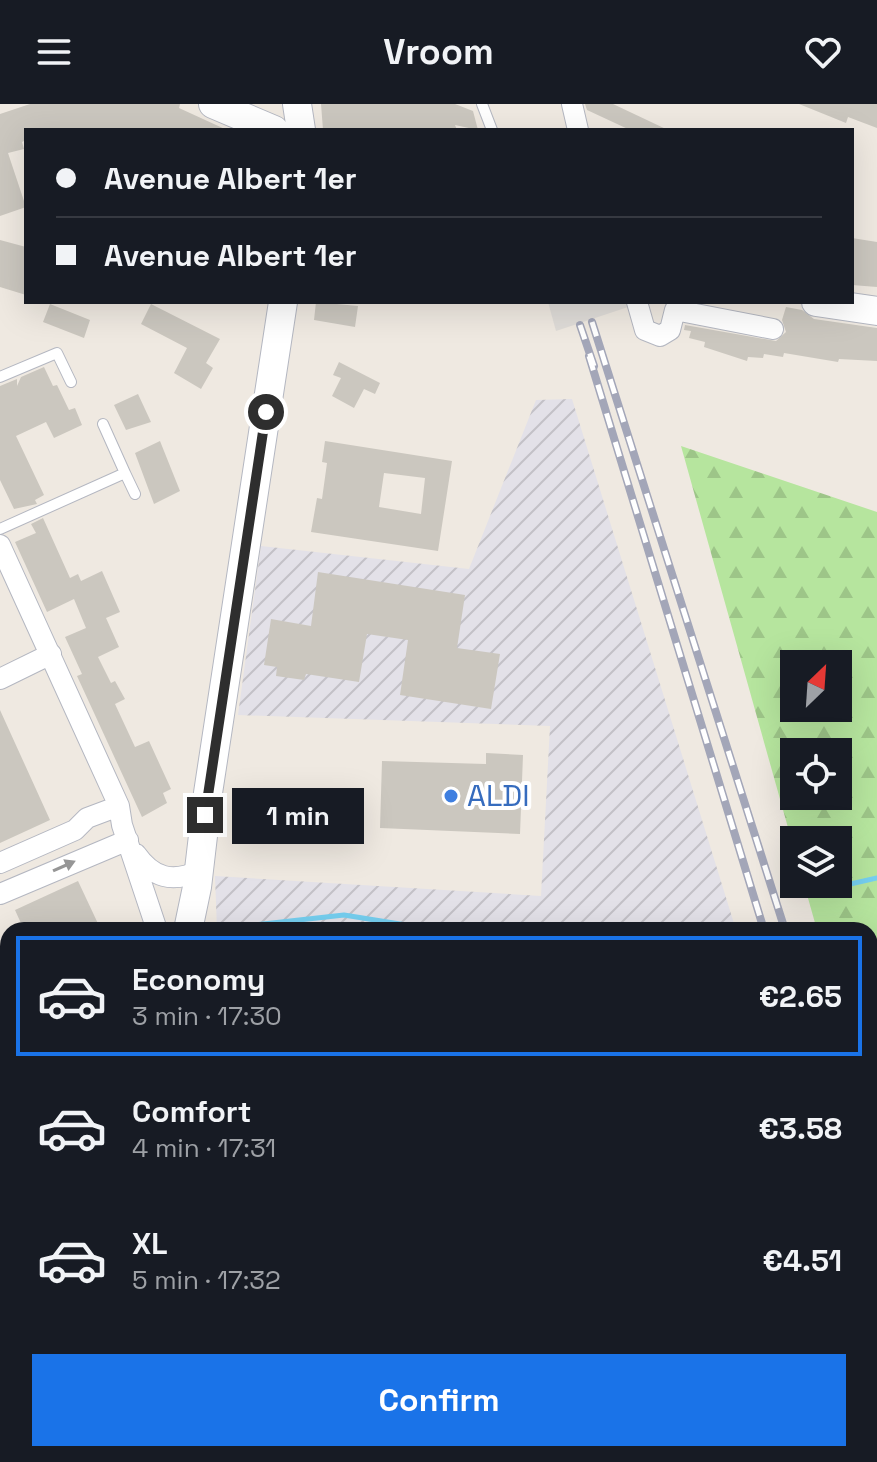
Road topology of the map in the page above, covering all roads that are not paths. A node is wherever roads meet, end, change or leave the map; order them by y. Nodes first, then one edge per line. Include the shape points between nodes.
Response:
1 (213, 104) edge
2 (297, 104) edge
3 (482, 104) edge
4 (572, 104) edge
5 (269, 128) edge
6 (301, 128) edge
7 (491, 128) edge
8 (578, 128) edge
9 (283, 304) edge
10 (638, 304) edge
11 (830, 304) edge
12 (877, 311) edge
13 (773, 329) dead end
14 (0, 377) edge
15 (71, 382) dead end
16 (103, 424) dead end
17 (125, 473) junction
18 (135, 494) dead end
19 (0, 529) edge
20 (0, 545) edge
21 (51, 654) junction
22 (0, 679) edge
23 (119, 806) junction
24 (131, 846) junction
25 (0, 863) edge
26 (199, 871) junction
27 (0, 894) edge
28 (155, 922) edge
29 (189, 922) edge

1 - 5 main road
2 - 6 main road
3 - 7 lane
4 - 8 street
9 - 26 main road
10 - 13 street via 645,330 660,336 670,330 675,310
11 - 12 main road
14 - 15 lane via 57,353
16 - 17 lane
17 - 18 lane
17 - 19 lane
20 - 21 street
21 - 22 street
21 - 23 street
23 - 24 street
23 - 25 street
24 - 26 street via 146,869 166,879
27 -> 24 street
24 - 28 street
26 - 29 main road

